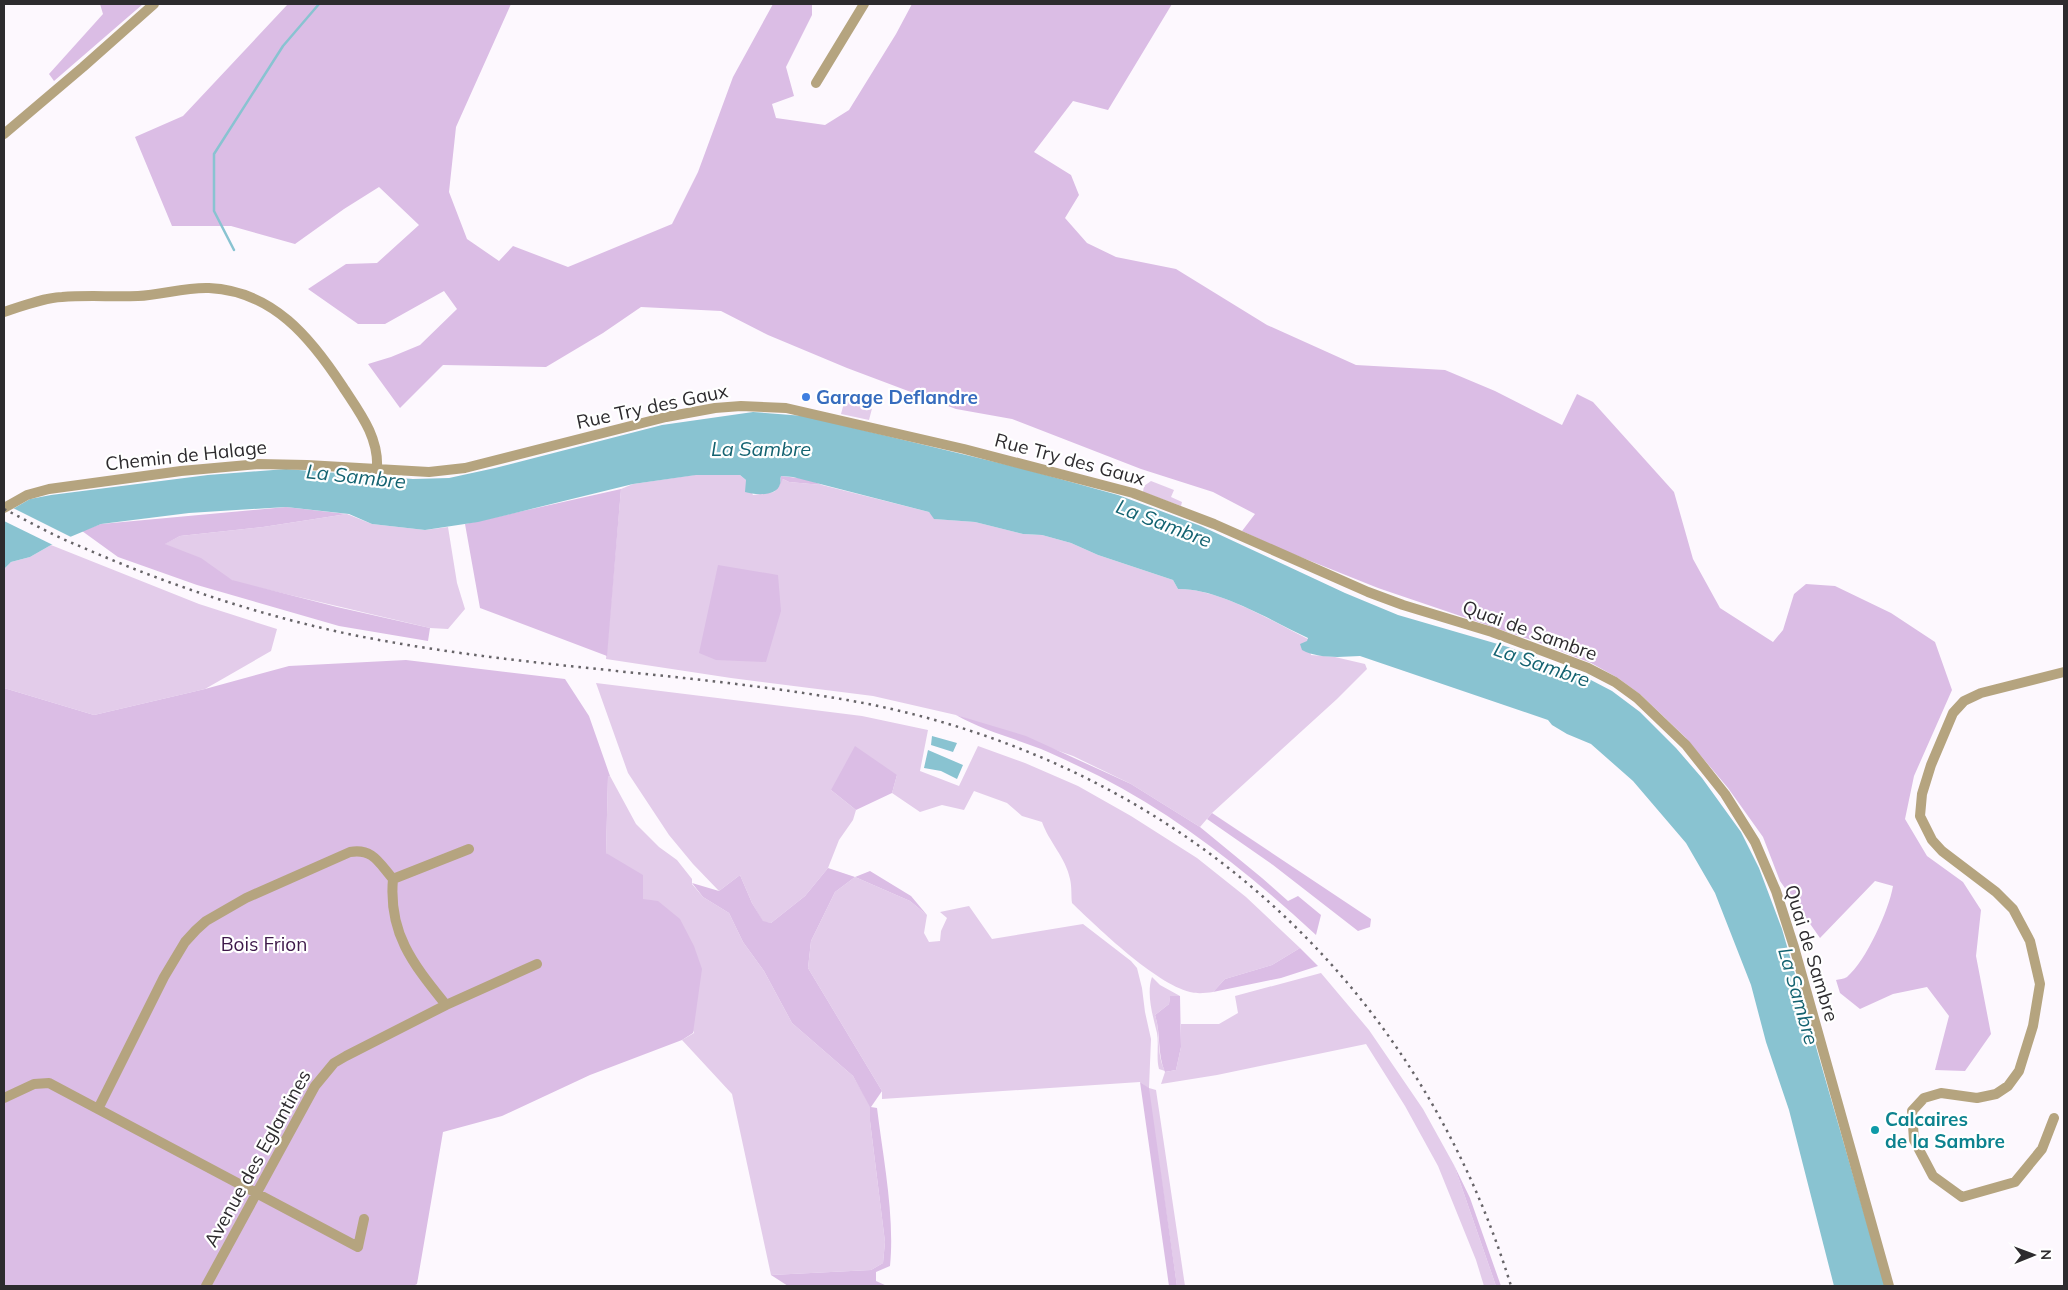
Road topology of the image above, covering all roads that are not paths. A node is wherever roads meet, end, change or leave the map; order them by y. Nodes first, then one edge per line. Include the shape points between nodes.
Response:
1 (154, 4) edge
2 (864, 4) edge
3 (816, 83) dead end
4 (4, 134) edge
5 (4, 312) edge
6 (377, 469) junction
7 (4, 508) edge
8 (1193, 515) joint
9 (2064, 672) edge
10 (469, 848) dead end
11 (393, 879) junction
12 (537, 964) dead end
13 (446, 1005) junction
14 (4, 1098) edge
15 (98, 1109) junction
16 (2054, 1118) dead end
17 (256, 1194) junction
18 (364, 1219) dead end
19 (206, 1286) edge
20 (1889, 1286) edge

1 - 4 street
2 - 3 street
5 - 6 street via 61,297 142,296 187,288 211,288 249,296 275,308 300,330 332,372 374,441
6 - 7 street, Chemin de Halage via 283,464 181,471 38,491
6 - 8 street, Rue Try des Gaux via 429,472 464,468 666,417 715,408 766,406 806,411 1083,479 1134,493
8 - 20 street, Quai de Sambre via 1368,592 1492,632 1588,668 1637,698 1686,745 1742,820 1776,891
9 - 16 street via 1964,701 1953,713 1931,764 1922,794 1920,816 1932,840 1942,851 2013,909 2030,941 2040,984 2019,1071 2008,1086 1996,1094 1977,1098 1941,1093 1924,1098 1912,1112 1914,1140 1933,1176 1962,1197 2015,1182 2042,1149
10 - 11 street
11 - 13 street via 393,913 402,942 418,970
11 - 15 street via 370,853 361,850 350,852 246,898 206,921 185,942 164,977
12 - 13 street, Avenue des Eglantines
13 - 17 street, Avenue des Eglantines via 334,1063 314,1086
14 - 15 street via 42,1082
15 - 17 street
17 - 18 street via 358,1247
17 - 19 street, Avenue des Eglantines

